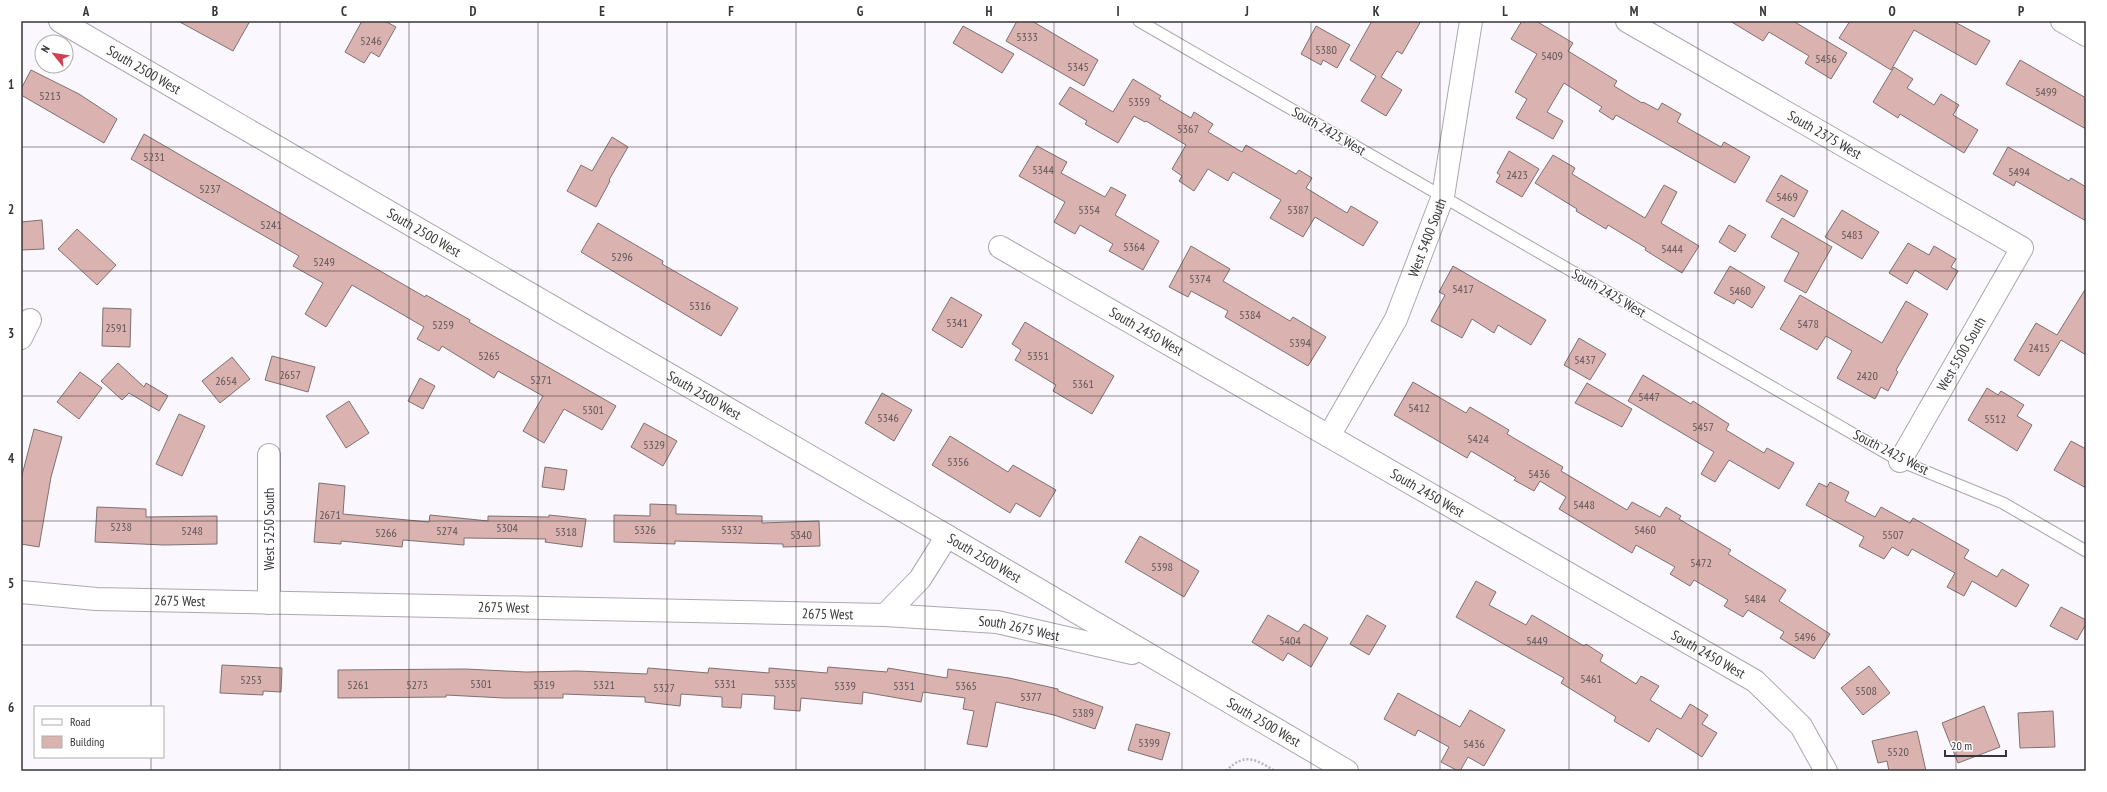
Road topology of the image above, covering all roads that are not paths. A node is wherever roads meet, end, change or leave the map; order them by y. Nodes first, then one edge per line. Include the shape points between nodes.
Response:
1 (60, 21) edge
2 (1139, 21) edge
3 (1471, 21) edge
4 (1627, 21) edge
5 (2062, 21) edge
6 (2086, 35) edge
7 (1443, 196) junction
8 (1000, 247) dead end
9 (2022, 248) joint
10 (1330, 436) junction
11 (269, 455) dead end
12 (1900, 460) junction
13 (947, 536) junction
14 (2086, 551) edge
15 (21, 592) edge
16 (269, 603) junction
17 (885, 615) junction
18 (1151, 657) junction
19 (1346, 771) edge
20 (1826, 771) edge

1 - 13 street, South 2500 West
2 - 7 lane, South 2425 West
3 - 7 street, West 5400 South
4 - 9 street, South 2375 West
5 - 6 street
7 - 10 street, West 5400 South via 1396,319
7 - 12 lane, South 2425 West
8 - 10 street, South 2450 West
9 - 12 street, West 5500 South
10 - 20 street, South 2450 West via 1755,681 1801,726
11 - 16 street, West 5250 South
12 - 14 lane, South 2425 West via 2003,503
13 - 17 street via 920,578
13 - 18 street, South 2500 West
15 - 16 street, 2675 West via 96,599
16 - 17 street, 2675 West
17 - 18 street, South 2675 West via 997,622
18 - 19 street, South 2500 West

